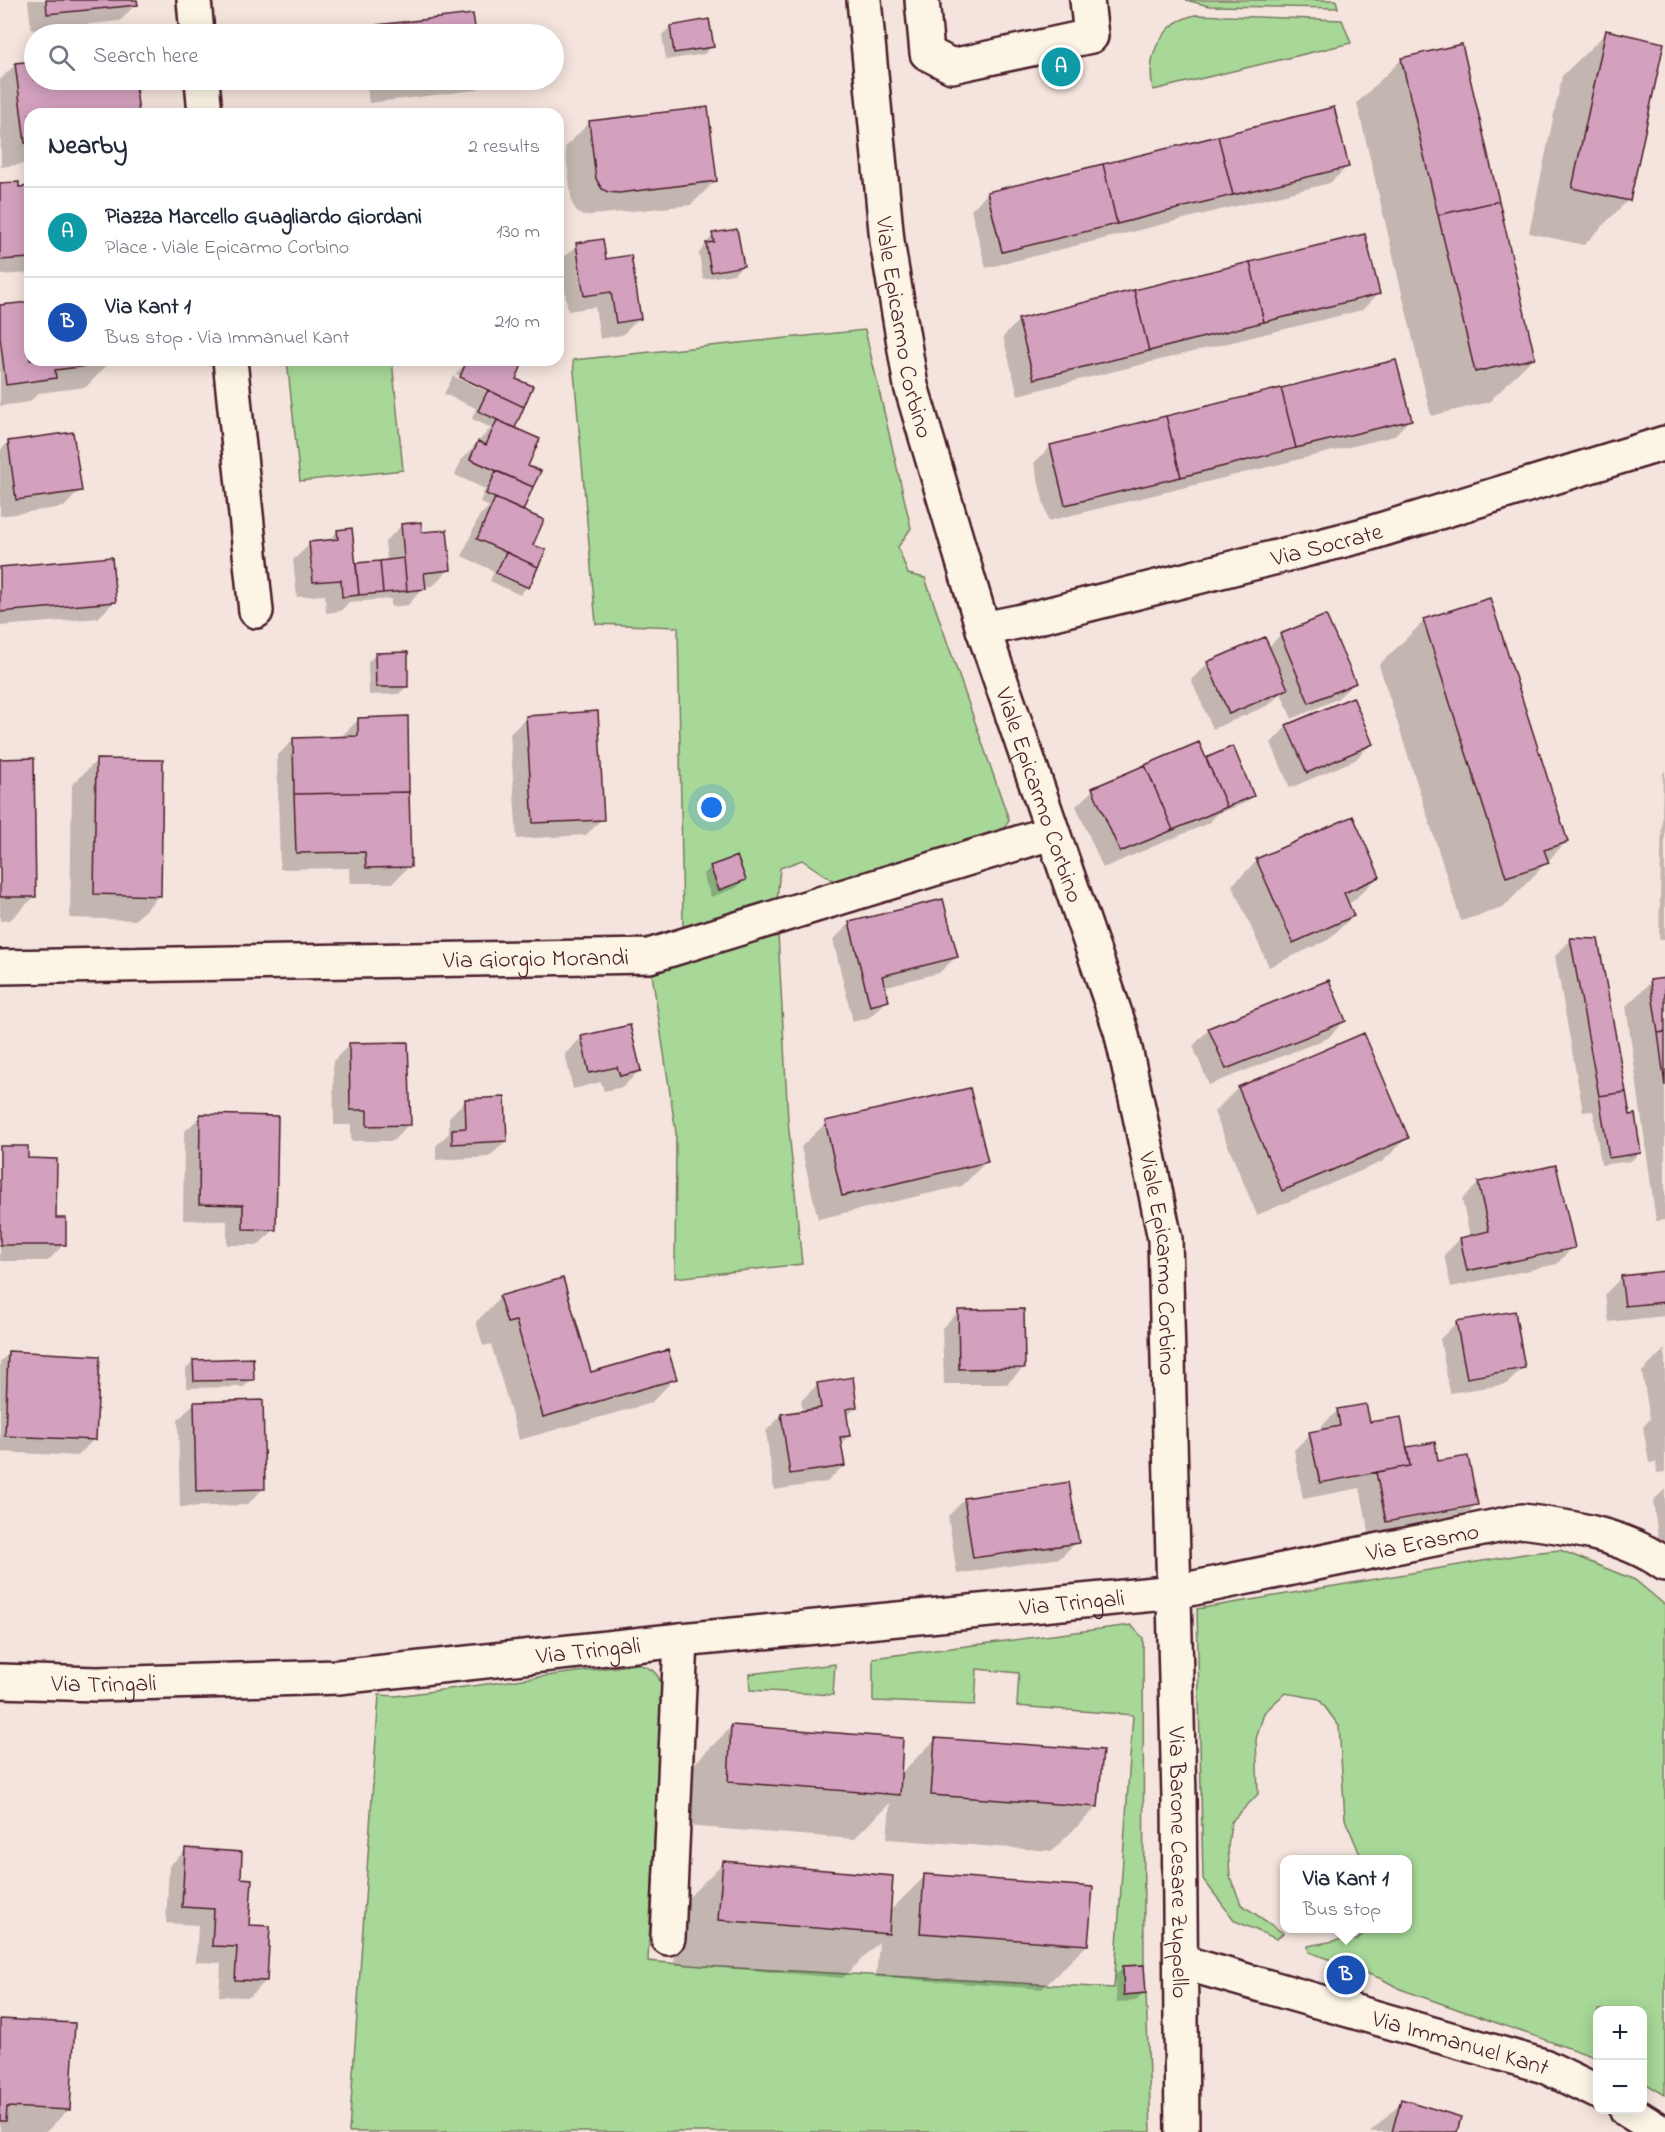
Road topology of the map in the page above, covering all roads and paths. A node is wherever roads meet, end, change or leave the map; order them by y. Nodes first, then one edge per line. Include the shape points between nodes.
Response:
1 (194, 0) edge
2 (864, 0) edge
3 (922, 0) edge
4 (1087, 0) edge
5 (196, 24) edge
6 (203, 90) edge
7 (204, 108) edge
8 (231, 366) edge
9 (1665, 443) edge
10 (256, 611) dead end
11 (983, 628) junction
12 (1051, 833) junction
13 (0, 968) edge
14 (1665, 1564) edge
15 (1175, 1592) junction
16 (681, 1640) junction
17 (0, 1681) edge
18 (668, 1938) dead end
19 (1181, 1962) junction
20 (1593, 2090) edge
21 (1635, 2114) edge
22 (1182, 2132) edge
23 (1662, 2132) edge

1 - 5 street
2 - 11 street, Viale Epicarmo Corbino via 887,241 912,386
3 - 4 street via 927,53 952,66 1091,36
6 - 7 street
8 - 10 street
9 - 11 street, Via Socrate via 1364,535
11 - 12 street, Viale Epicarmo Corbino
12 - 13 street, Via Giorgio Morandi via 649,956
12 - 15 street, Viale Epicarmo Corbino via 1120,1031 1165,1239
14 - 15 street, Via Erasmo via 1617,1539 1566,1526 1522,1521
15 - 16 street, Via Tringali
15 - 19 street, Via Barone Cesare Zuppello
16 - 17 street, Via Tringali via 338,1677 97,1684
16 - 18 street
19 - 20 street, Via Immanuel Kant via 1545,2066
19 - 22 street, Via Barone Cesare Zuppello
21 - 23 street

